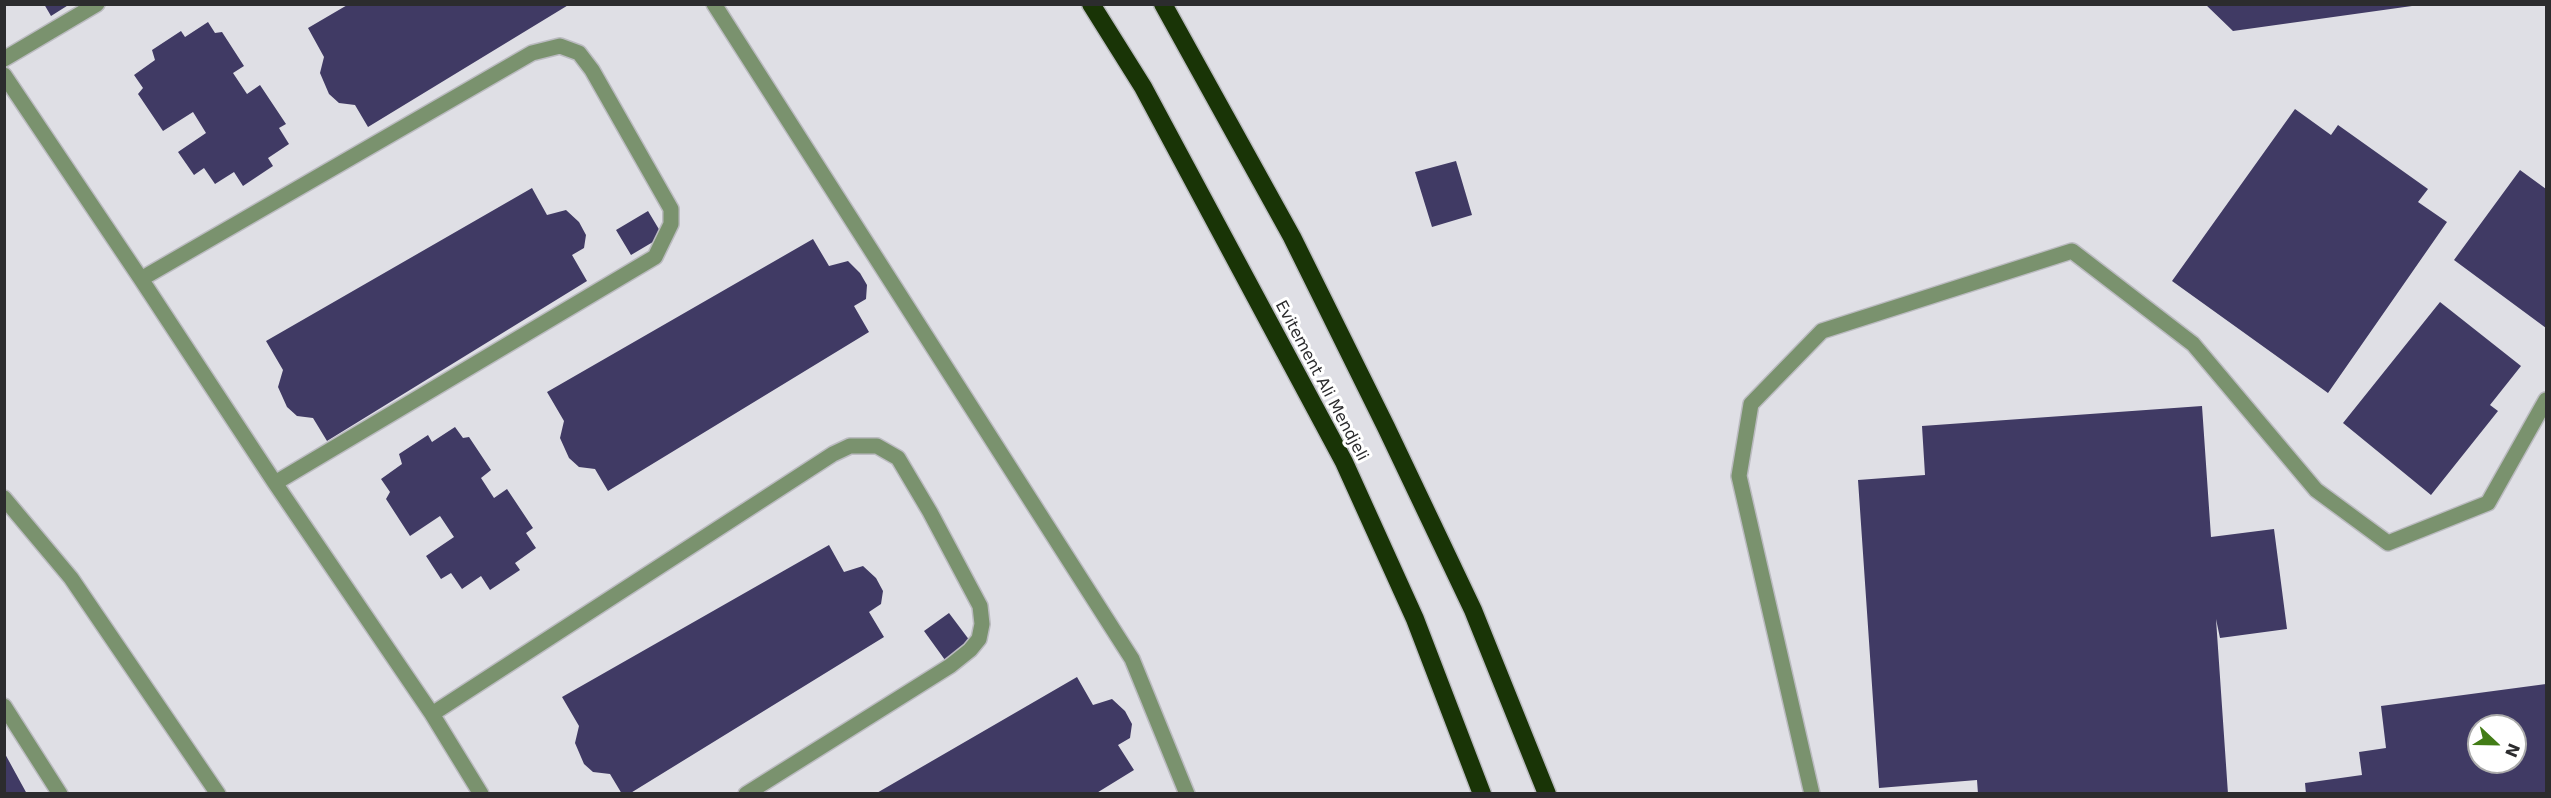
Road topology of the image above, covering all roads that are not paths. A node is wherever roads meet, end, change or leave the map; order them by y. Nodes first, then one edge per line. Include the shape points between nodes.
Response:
1 (97, 4) edge
2 (714, 4) edge
3 (1091, 4) edge
4 (1163, 4) edge
5 (4, 59) edge
6 (4, 75) edge
7 (141, 279) junction
8 (2547, 400) edge
9 (274, 483) junction
10 (4, 498) edge
11 (4, 706) edge
12 (432, 714) junction
13 (60, 794) edge
14 (218, 794) edge
15 (481, 794) edge
16 (746, 794) edge
17 (1187, 794) edge
18 (1482, 794) edge
19 (1547, 794) edge
20 (1812, 794) edge

1 - 5 street
2 - 17 street via 1132,659
3 - 18 highway, Evitement Ali Mendjeli via 1143,87 1344,462 1415,619
4 - 19 highway via 1292,237 1386,427 1473,610
6 - 7 street
7 - 9 street
7 - 9 street via 532,53 560,46 579,53 592,70 671,210 671,224 655,257
8 - 20 street via 2488,504 2388,543 2316,490 2193,344 2072,251 1822,331 1750,404 1739,476
9 - 12 street
10 - 14 street via 71,578
11 - 13 street
12 - 15 street
12 - 16 street via 833,454 850,446 877,446 898,458 980,606 979,639 950,666

